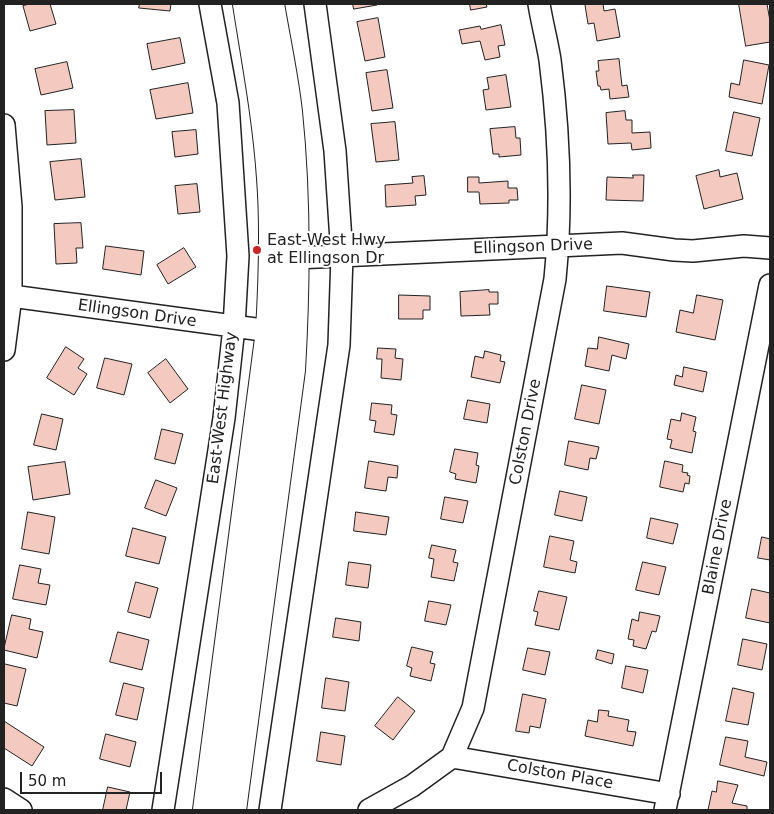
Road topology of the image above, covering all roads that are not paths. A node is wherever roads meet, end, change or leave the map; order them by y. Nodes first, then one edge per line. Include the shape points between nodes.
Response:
1 (210, 4) edge
2 (247, 4) edge
3 (270, 4) edge
4 (315, 4) edge
5 (539, 4) edge
6 (4, 125) edge
7 (558, 245) junction
8 (770, 248) edge
9 (342, 256) junction
10 (296, 258) junction
11 (770, 284) edge
12 (8, 296) edge
13 (234, 327) junction
14 (270, 331) junction
15 (4, 350) edge
16 (452, 757) junction
17 (4, 799) edge
18 (667, 802) edge
19 (21, 810) edge
20 (163, 810) edge
21 (207, 810) edge
22 (232, 810) edge
23 (270, 810) edge
24 (369, 810) edge

1 - 13 street, East-West Highway via 228,103 233,168 238,256
2 - 14 main road via 271,176 274,254
3 - 10 main road via 288,112
4 - 9 street via 336,151
5 - 7 street, Colston Drive via 550,60 557,143
6 - 12 street via 11,207
7 - 8 street, Ellingson Drive via 622,243 674,250 744,246
7 - 9 street, Ellingson Drive
7 - 16 street, Colston Drive via 555,279 473,708
9 - 10 street, Ellingson Drive
9 - 23 street via 339,345
10 - 22 main road via 290,370
11 - 18 street, Blaine Drive
12 - 13 street, Ellingson Drive
12 - 15 street
13 - 14 street, Ellingson Drive
13 - 20 street, East-West Highway via 224,418
14 - 21 main road
16 - 18 street, Colston Place
16 - 24 street via 412,786
17 - 19 street

